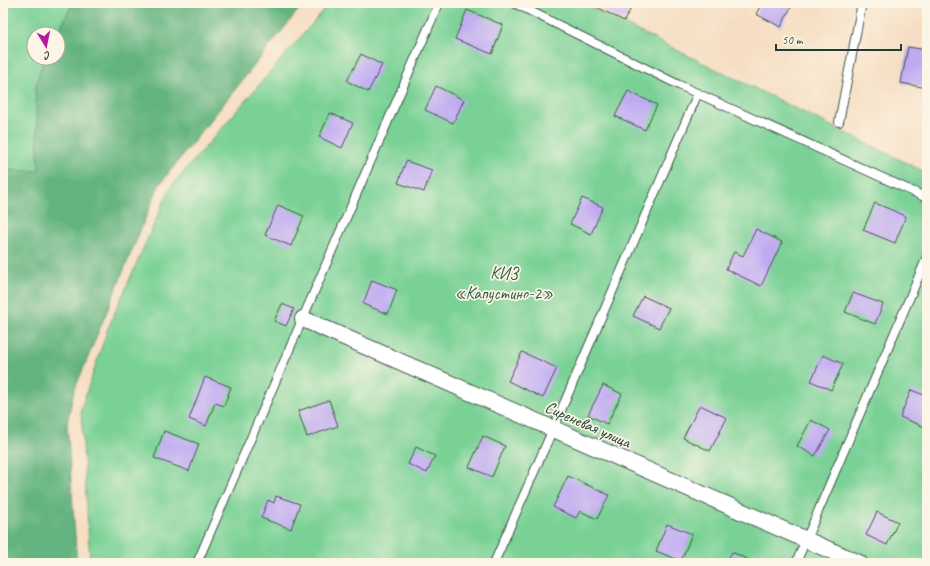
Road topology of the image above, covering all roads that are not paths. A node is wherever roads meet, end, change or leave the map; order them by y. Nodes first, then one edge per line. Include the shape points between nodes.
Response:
1 (439, 3) edge
2 (514, 3) edge
3 (862, 3) edge
4 (698, 93) junction
5 (839, 122) dead end
6 (927, 198) edge
7 (927, 258) edge
8 (303, 319) junction
9 (553, 429) junction
10 (805, 540) junction
11 (197, 563) edge
12 (494, 563) edge
13 (796, 563) edge
14 (859, 563) edge

1 - 8 lane
2 - 4 lane
3 - 5 lane
4 - 6 lane
4 - 9 lane
7 - 10 lane
8 - 9 street, Сиреневая улица
8 - 11 lane
9 - 10 street, Сиреневая улица
9 - 12 lane
10 - 13 lane
10 - 14 street, Сиреневая улица

